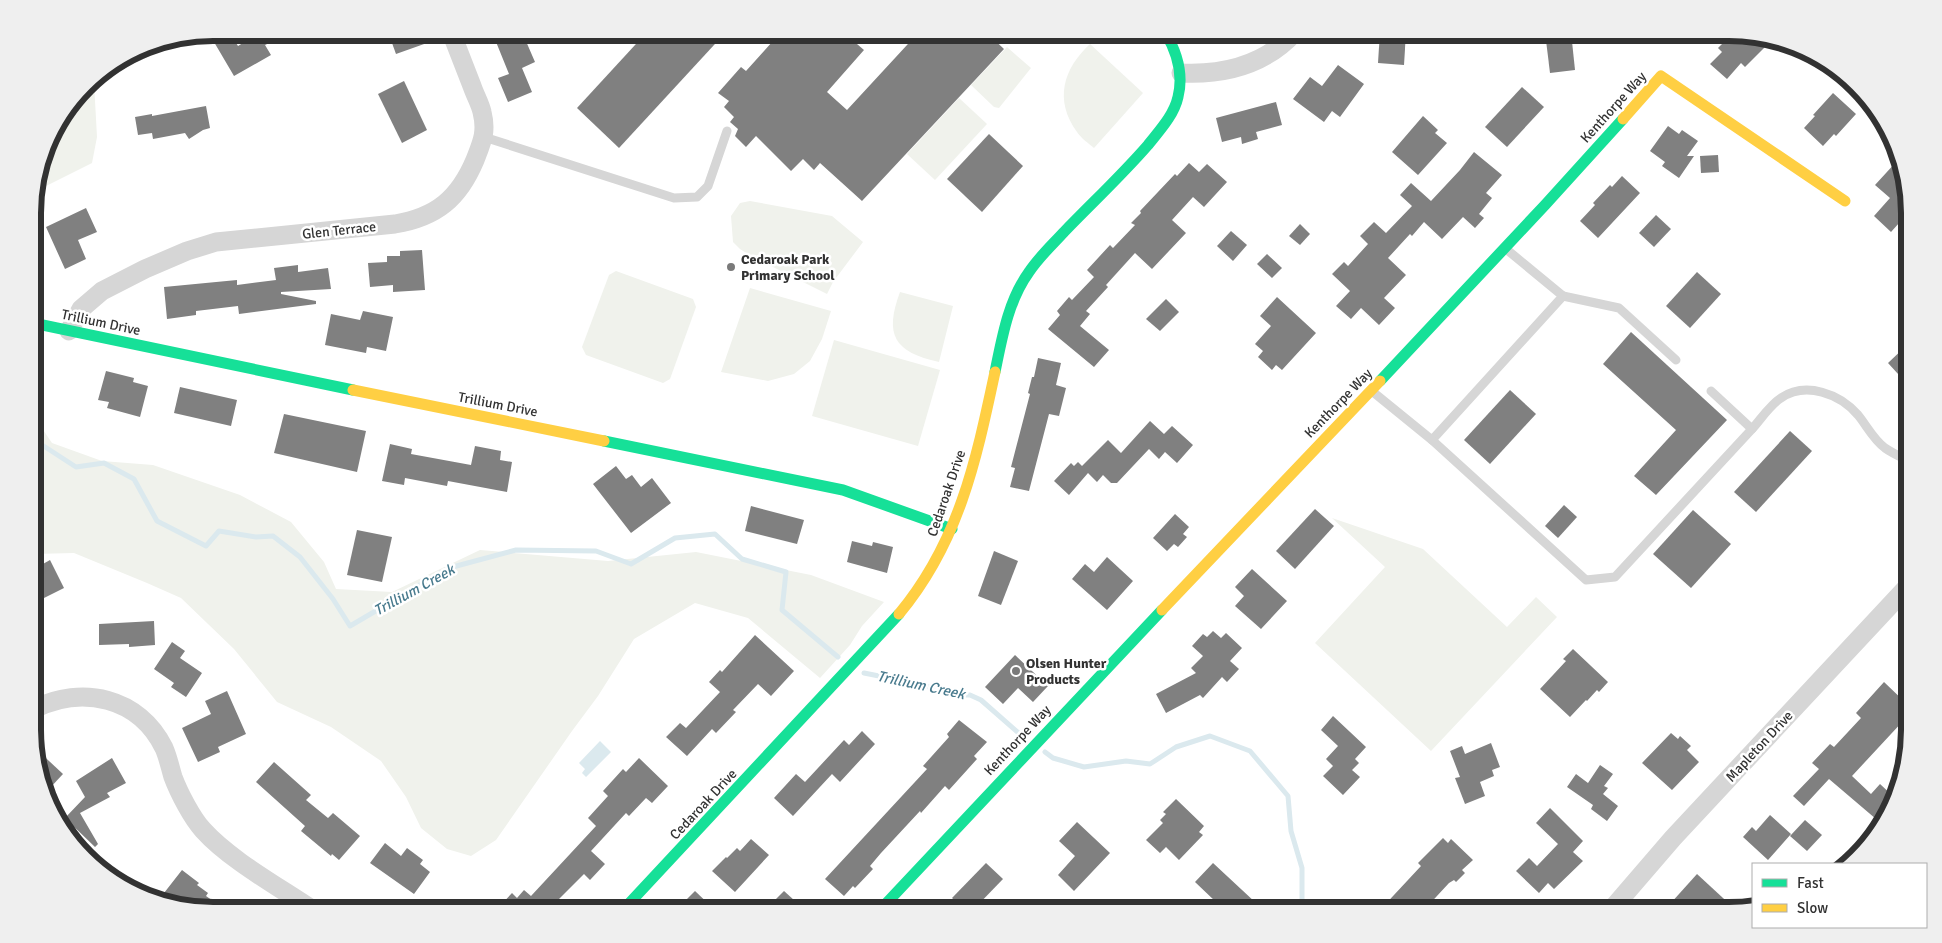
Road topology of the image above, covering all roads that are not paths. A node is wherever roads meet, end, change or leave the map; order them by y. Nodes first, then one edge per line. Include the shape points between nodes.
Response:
1 (454, 41) edge
2 (1170, 41) edge
3 (1285, 41) edge
4 (1181, 73) junction
5 (727, 131) dead end
6 (484, 138) junction
7 (1845, 201) dead end
8 (1504, 248) junction
9 (1564, 296) junction
10 (42, 325) edge
11 (69, 331) junction
12 (1676, 360) dead end
13 (1371, 391) junction
14 (1711, 391) dead end
15 (1752, 428) junction
16 (1432, 440) junction
17 (1901, 457) edge
18 (952, 529) junction
19 (1901, 594) edge
20 (41, 706) edge
21 (1619, 901) edge
22 (301, 902) edge
23 (631, 902) edge
24 (888, 902) edge

1 - 6 street, Glen Terrace via 482,112
2 - 4 street, Cedaroak Drive via 1179,60
3 - 4 street via 1260,59 1243,66 1223,72
4 - 18 street, Cedaroak Drive via 1180,90 1172,114 1128,166 1043,254 1016,294 974,461
5 - 6 lane via 708,186 697,197 674,198
6 - 11 street, Glen Terrace via 460,189 426,216 395,224 216,242 194,249 102,291 81,309
7 - 8 street, Kenthorpe Way via 1661,76
8 - 9 lane
8 - 13 street, Kenthorpe Way
9 - 12 lane via 1619,308
9 - 16 lane
10 - 11 street, Trillium Drive
11 - 18 street, Trillium Drive via 845,490
13 - 16 lane
13 - 24 street, Kenthorpe Way via 1077,698
14 - 15 lane
15 - 16 lane via 1615,577 1586,580
15 - 17 lane via 1781,398 1800,390 1823,392 1850,407 1885,448
18 - 23 street, Cedaroak Drive via 929,574 909,603
19 - 21 street, Mapleton Drive via 1673,838
20 - 22 street via 77,696 100,698 128,708 140,717 162,744 174,778 201,828 220,847

